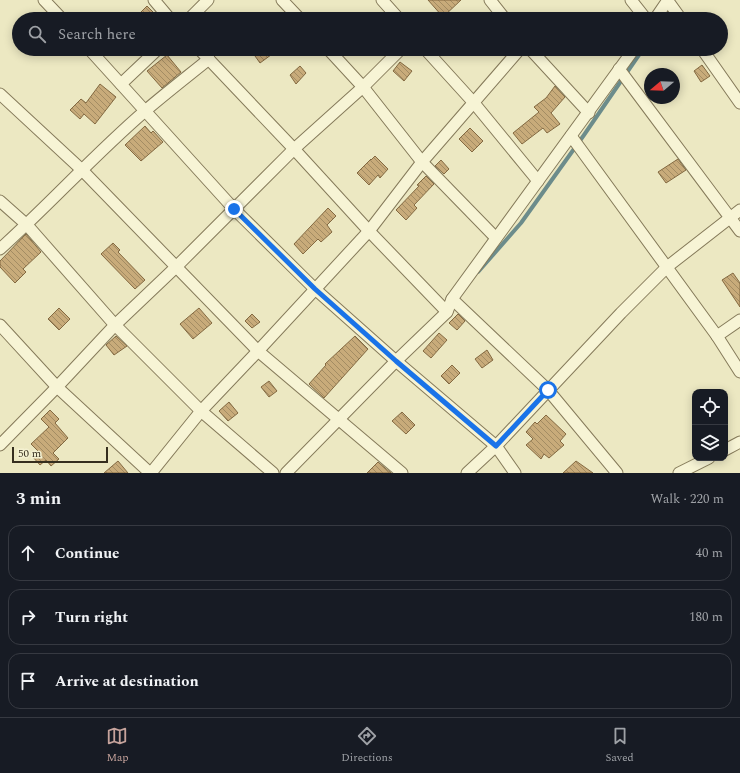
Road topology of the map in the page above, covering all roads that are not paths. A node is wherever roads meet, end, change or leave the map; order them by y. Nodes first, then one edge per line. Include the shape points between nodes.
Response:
1 (44, 0) edge
2 (154, 0) edge
3 (208, 0) edge
4 (282, 0) edge
5 (382, 0) edge
6 (490, 0) edge
7 (632, 0) edge
8 (668, 0) edge
9 (55, 12) edge
10 (164, 12) edge
11 (197, 12) edge
12 (293, 12) edge
13 (393, 12) edge
14 (499, 12) edge
15 (641, 12) edge
16 (660, 12) edge
17 (676, 12) edge
18 (95, 56) edge
19 (151, 56) edge
20 (206, 56) edge
21 (334, 56) edge
22 (394, 56) edge
23 (431, 56) edge
24 (514, 56) edge
25 (537, 56) edge
26 (629, 56) edge
27 (707, 56) edge
28 (209, 59) junction
29 (619, 69) junction
30 (121, 84) junction
31 (363, 87) junction
32 (0, 94) edge
33 (474, 103) junction
34 (740, 103) edge
35 (145, 111) junction
36 (589, 112) junction
37 (571, 136) junction
38 (294, 149) junction
39 (422, 162) junction
40 (82, 170) junction
41 (538, 180) junction
42 (0, 201) edge
43 (234, 209) junction
44 (740, 210) edge
45 (730, 217) junction
46 (27, 225) junction
47 (368, 231) junction
48 (740, 231) edge
49 (496, 238) junction
50 (0, 249) edge
51 (176, 267) junction
52 (667, 267) junction
53 (315, 289) junction
54 (452, 299) junction
55 (447, 312) junction
56 (740, 320) edge
57 (0, 325) edge
58 (115, 325) junction
59 (717, 336) junction
60 (258, 351) junction
61 (396, 361) junction
62 (740, 372) edge
63 (57, 387) junction
64 (548, 390) junction
65 (201, 410) junction
66 (339, 420) junction
67 (740, 442) edge
68 (0, 445) edge
69 (496, 446) junction
70 (728, 448) edge
71 (703, 461) edge
72 (151, 473) edge
73 (273, 473) edge
74 (286, 473) edge
75 (402, 473) edge
76 (466, 473) edge
77 (515, 473) edge
78 (617, 473) edge
79 (679, 473) edge

1 - 9 street
2 - 10 street
3 - 11 street
4 - 12 street
5 - 13 street
6 - 14 street
7 - 15 street
8 - 16 street
8 - 17 street
18 - 30 street
19 - 30 street
20 - 28 street
21 - 31 street
22 - 31 street
23 - 33 street
24 - 33 street
25 - 36 street
26 - 29 street
27 - 34 street
28 - 35 street
28 - 38 street
29 - 36 street
29 - 45 street
30 - 35 street
31 - 38 street
31 - 39 street
32 - 40 street
33 - 39 street
33 - 41 street
35 - 40 street
35 - 43 street
36 - 37 street
37 - 41 street
37 - 52 street
38 - 43 street
38 - 47 street
39 - 47 street
39 - 49 street
40 - 46 street
40 - 51 street
41 - 49 street
42 - 46 street
43 - 51 street
43 - 53 street
44 - 45 street
45 - 48 street
45 - 52 street
46 - 50 street
46 - 58 street
47 - 53 street
47 - 55 street
49 - 54 street
51 - 58 street
51 - 60 street
52 - 59 street
52 - 64 street
53 - 60 street
53 - 61 street
54 - 55 street
54 - 64 street
55 - 61 street
56 - 59 street
57 - 63 street
58 - 63 street
58 - 65 street
59 - 62 street
60 - 65 street
60 - 66 street
61 - 66 street
61 - 69 street
63 - 68 street
63 - 72 street
64 - 69 street
64 - 78 street
65 - 72 street
65 - 73 street
66 - 74 street
66 - 75 street
67 - 70 street
69 - 76 street
69 - 77 street
71 - 79 street

